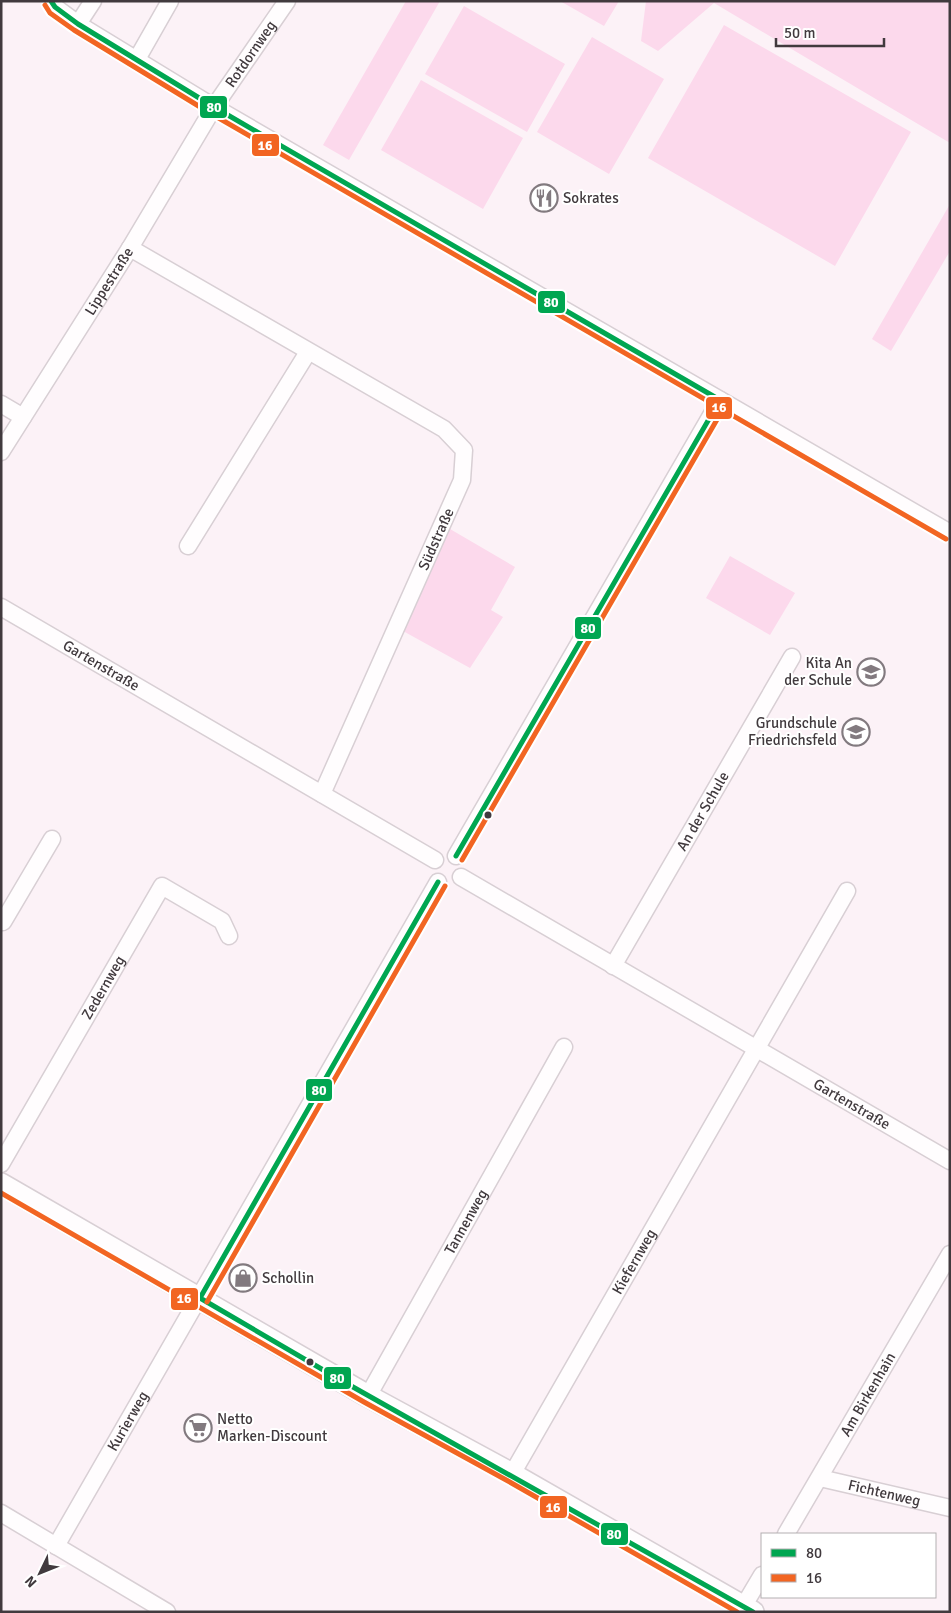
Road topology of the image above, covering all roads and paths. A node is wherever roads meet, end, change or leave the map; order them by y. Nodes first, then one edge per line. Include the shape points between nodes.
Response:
1 (51, 1) edge
2 (93, 1) edge
3 (170, 1) edge
4 (287, 1) edge
5 (78, 24) junction
6 (137, 59) junction
7 (214, 107) junction
8 (130, 248) junction
9 (308, 352) junction
10 (720, 400) junction
11 (1, 404) edge
12 (23, 417) junction
13 (1, 452) edge
14 (950, 533) edge
15 (188, 546) dead end
16 (1, 607) edge
17 (792, 657) dead end
18 (322, 794) junction
19 (52, 839) dead end
20 (456, 856) junction
21 (435, 860) junction
22 (461, 877) junction
23 (438, 882) junction
24 (847, 891) dead end
25 (1, 921) edge
26 (229, 936) dead end
27 (613, 966) junction
28 (564, 1046) dead end
29 (756, 1047) junction
30 (950, 1161) edge
31 (1, 1164) edge
32 (1, 1184) edge
33 (950, 1254) edge
34 (200, 1298) junction
35 (368, 1396) junction
36 (512, 1474) junction
37 (820, 1478) junction
38 (950, 1508) edge
39 (1, 1513) edge
40 (787, 1533) edge
41 (56, 1546) junction
42 (761, 1577) edge
43 (746, 1610) edge
44 (167, 1612) edge

1 - 5 street
2 - 5 street
3 - 6 street
4 - 7 street, Rotdornweg
5 - 6 street
6 - 7 street
7 - 8 street, Lippestraße
7 - 10 street
8 - 9 street, Südstraße
8 - 12 street, Lippestraße
9 - 15 street
9 - 18 street, Südstraße via 444,429 464,450 462,480
10 - 14 street
10 - 20 street
11 - 12 street
12 - 13 street, Lippestraße
16 - 18 street, Gartenstraße
17 - 27 street, An der Schule
18 - 21 street, Gartenstraße
19 - 25 street
20 - 21 street via 441,855
20 - 22 street via 463,870
21 - 23 street via 433,876
22 - 23 street via 455,884
22 - 27 street, Gartenstraße
23 - 34 street, Kurierweg
24 - 29 street
26 - 31 street, Zedernweg via 222,921 162,886
27 - 29 street, Gartenstraße
28 - 35 street, Tannenweg
29 - 30 street, Gartenstraße
29 - 36 street, Kiefernweg
32 - 34 street
33 - 37 street, Am Birkenhain
34 - 35 street
34 - 41 street, Kurierweg
35 - 36 street
36 - 43 street
37 - 38 street, Fichtenweg
37 - 40 street, Am Birkenhain
39 - 41 street
41 - 44 street
42 - 43 street

